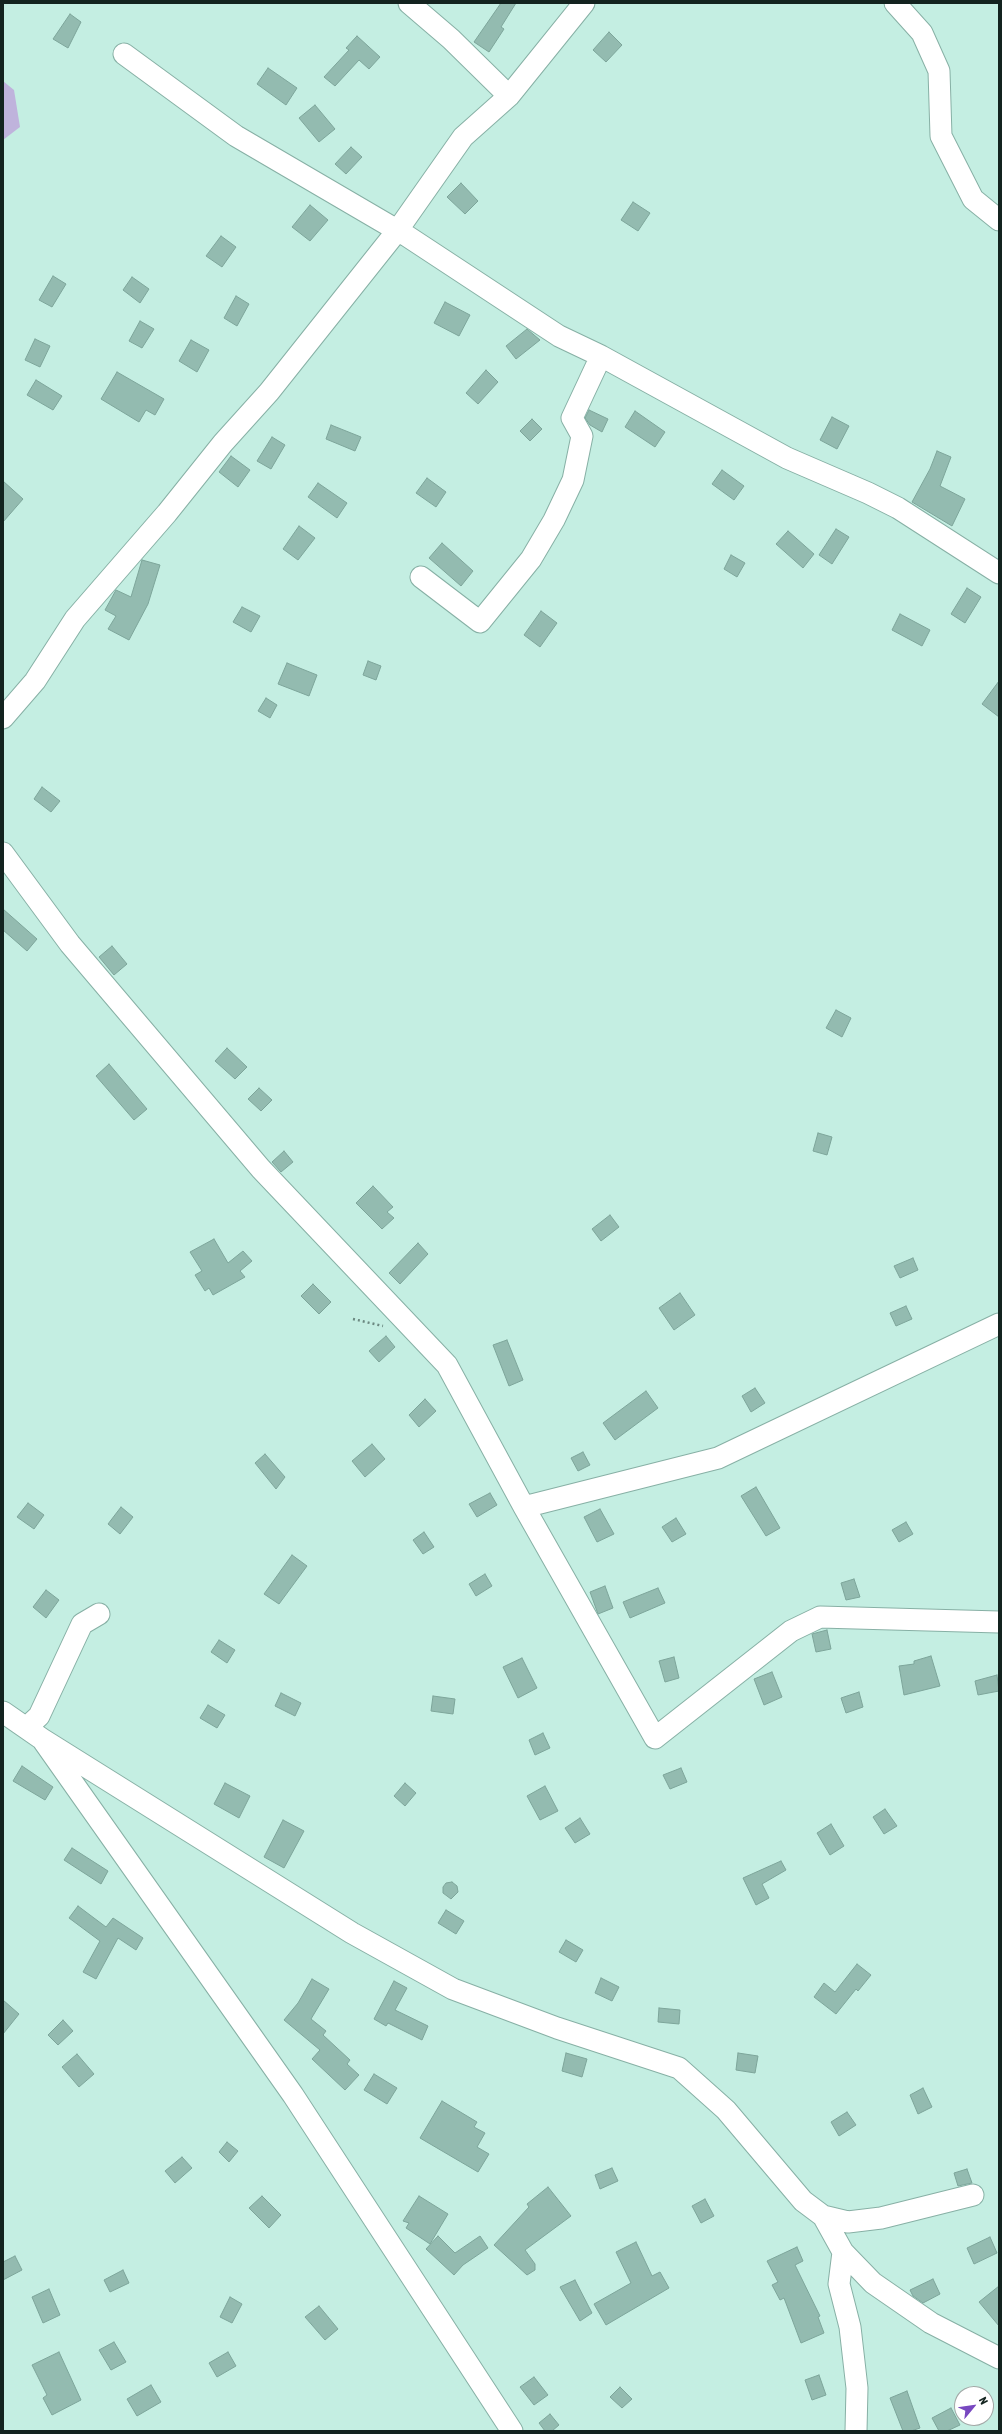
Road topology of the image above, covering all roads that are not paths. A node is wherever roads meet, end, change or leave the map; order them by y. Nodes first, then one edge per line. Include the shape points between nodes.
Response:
1 (409, 3) edge
2 (584, 3) edge
3 (895, 3) edge
4 (124, 54) dead end
5 (509, 96) junction
6 (999, 220) edge
7 (397, 231) junction
8 (601, 356) junction
9 (999, 574) edge
10 (420, 577) dead end
11 (3, 718) edge
12 (3, 853) edge
13 (999, 1324) edge
14 (524, 1507) junction
15 (99, 1614) dead end
16 (999, 1622) edge
17 (3, 1712) edge
18 (34, 1733) junction
19 (973, 2195) dead end
20 (823, 2216) junction
21 (843, 2252) junction
22 (999, 2358) edge
23 (512, 2431) edge
24 (856, 2431) edge

1 - 5 street
2 - 5 street
3 - 6 street via 922,33 939,71 941,136 973,199
4 - 7 street via 236,136
5 - 7 street via 463,137
7 - 8 street via 484,285 559,336
7 - 11 street via 269,392 75,618 35,681
8 - 9 street via 787,458 868,492 898,508
8 - 10 street via 572,418 582,436 573,480 531,560 480,622
12 - 14 street via 70,944 261,1169 447,1365
13 - 14 street via 718,1458
14 - 16 street via 655,1738 791,1631 820,1617
15 - 18 street via 82,1624 39,1716
17 - 18 street
18 - 20 street via 352,1933 453,1989 557,2028 679,2068 726,2110 803,2200
18 - 23 street via 293,2095
19 - 20 street via 881,2218 848,2222
20 - 21 street
21 - 22 street via 873,2283 931,2323
21 - 24 street via 839,2284 850,2327 857,2388

